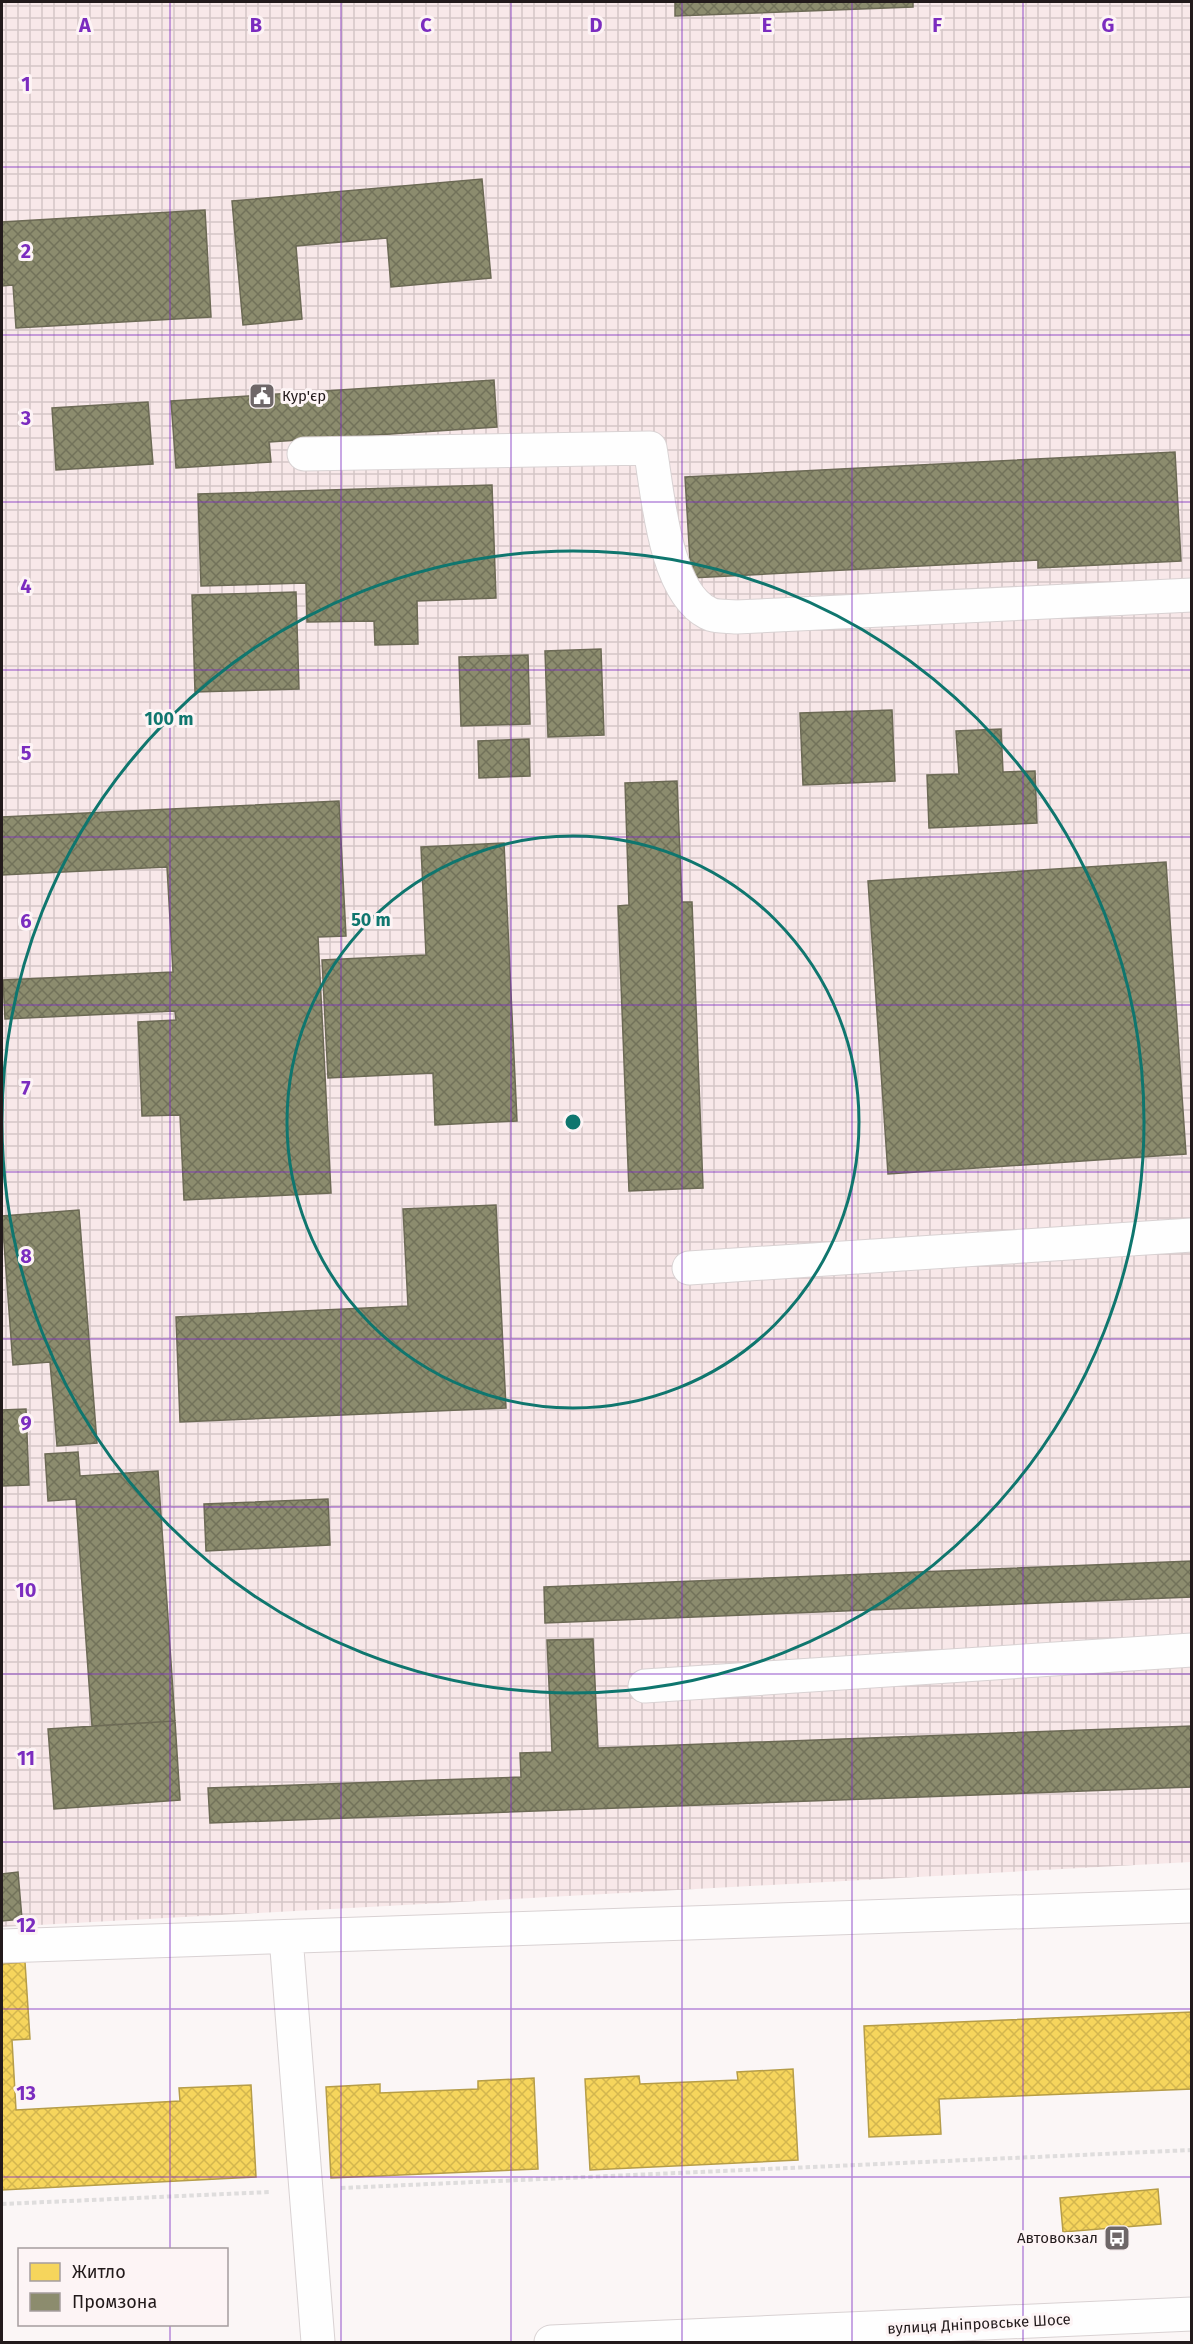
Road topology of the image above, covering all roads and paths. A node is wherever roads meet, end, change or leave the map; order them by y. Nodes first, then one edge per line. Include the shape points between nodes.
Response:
1 (304, 454) dead end
2 (1191, 595) edge
3 (1191, 1235) edge
4 (689, 1268) dead end
5 (1191, 1650) edge
6 (645, 1686) dead end
7 (1191, 1906) edge
8 (286, 1937) junction
9 (2, 1946) edge
10 (1191, 2150) edge
11 (306, 2190) junction
12 (2, 2204) edge
13 (1191, 2314) edge
14 (924, 2334) edge
15 (666, 2341) edge
16 (318, 2343) edge
17 (551, 2343) edge

1 - 2 main road via 650,448 670,560 691,600 709,614 736,617
3 - 4 main road
5 - 6 main road
7 - 8 main road
8 - 9 main road
8 - 11 main road
10 - 11 path
11 - 12 path
11 - 16 main road
13 - 14 main road, вулиця Дніпровське Шосе
14 - 15 main road, вулиця Дніпровське Шосе
15 - 17 main road, вулиця Дніпровське Шосе

